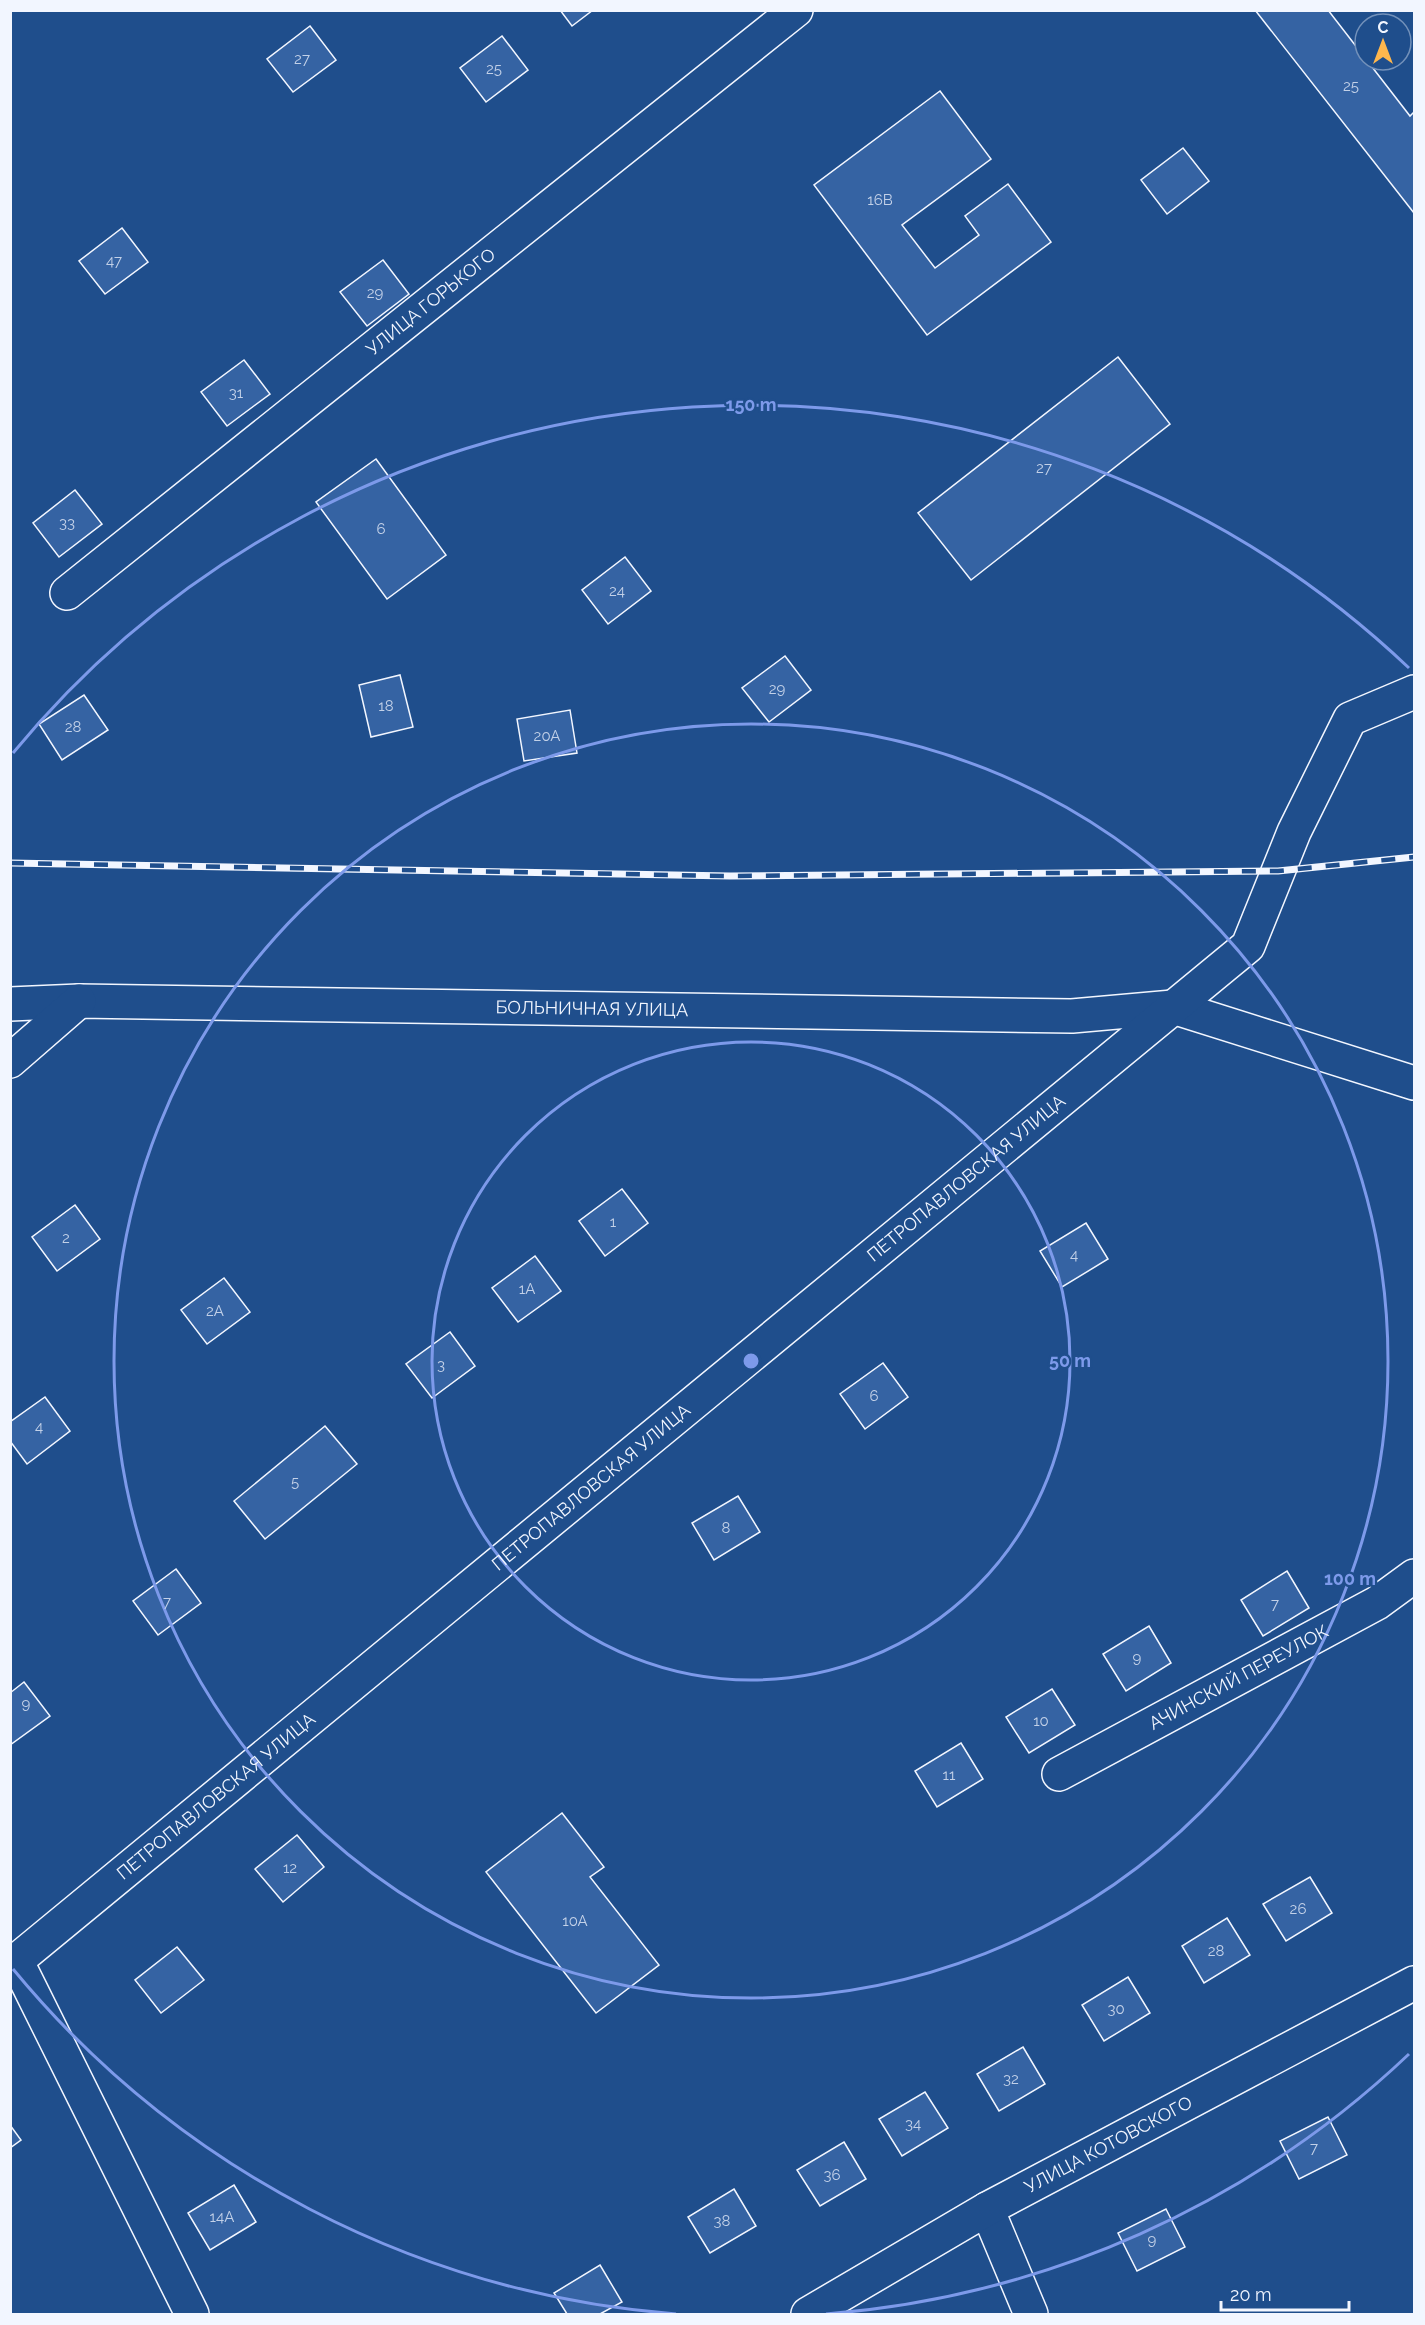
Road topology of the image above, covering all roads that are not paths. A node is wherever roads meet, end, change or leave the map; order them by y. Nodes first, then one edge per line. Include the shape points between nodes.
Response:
1 (796, 10) edge
2 (68, 593) dead end
3 (1414, 692) edge
4 (79, 1001) junction
5 (10, 1004) edge
6 (1173, 1008) junction
7 (10, 1061) edge
8 (1414, 1083) edge
9 (1414, 1576) edge
10 (1059, 1774) dead end
11 (14, 1964) edge
12 (1414, 1983) edge
13 (987, 2209) junction
14 (192, 2314) edge
15 (808, 2314) edge
16 (1031, 2314) edge

1 - 2 street, УЛИЦА ГОРЬКОГО
3 - 6 street, ПЕТРОПАВЛОВСКАЯ УЛИЦА via 1350,719 1294,832 1248,946
4 - 5 street, БОЛЬНИЧНАЯ УЛИЦА
4 - 6 street, БОЛЬНИЧНАЯ УЛИЦА via 1072,1016
4 - 7 street
6 - 8 street
6 - 11 street, ПЕТРОПАВЛОВСКАЯ УЛИЦА
9 - 10 street, АЧИНСКИЙ ПЕРЕУЛОК via 1377,1603
11 - 14 street
12 - 13 street, УЛИЦА КОТОВСКОГО
13 - 15 street, УЛИЦА КОТОВСКОГО
13 - 16 street

